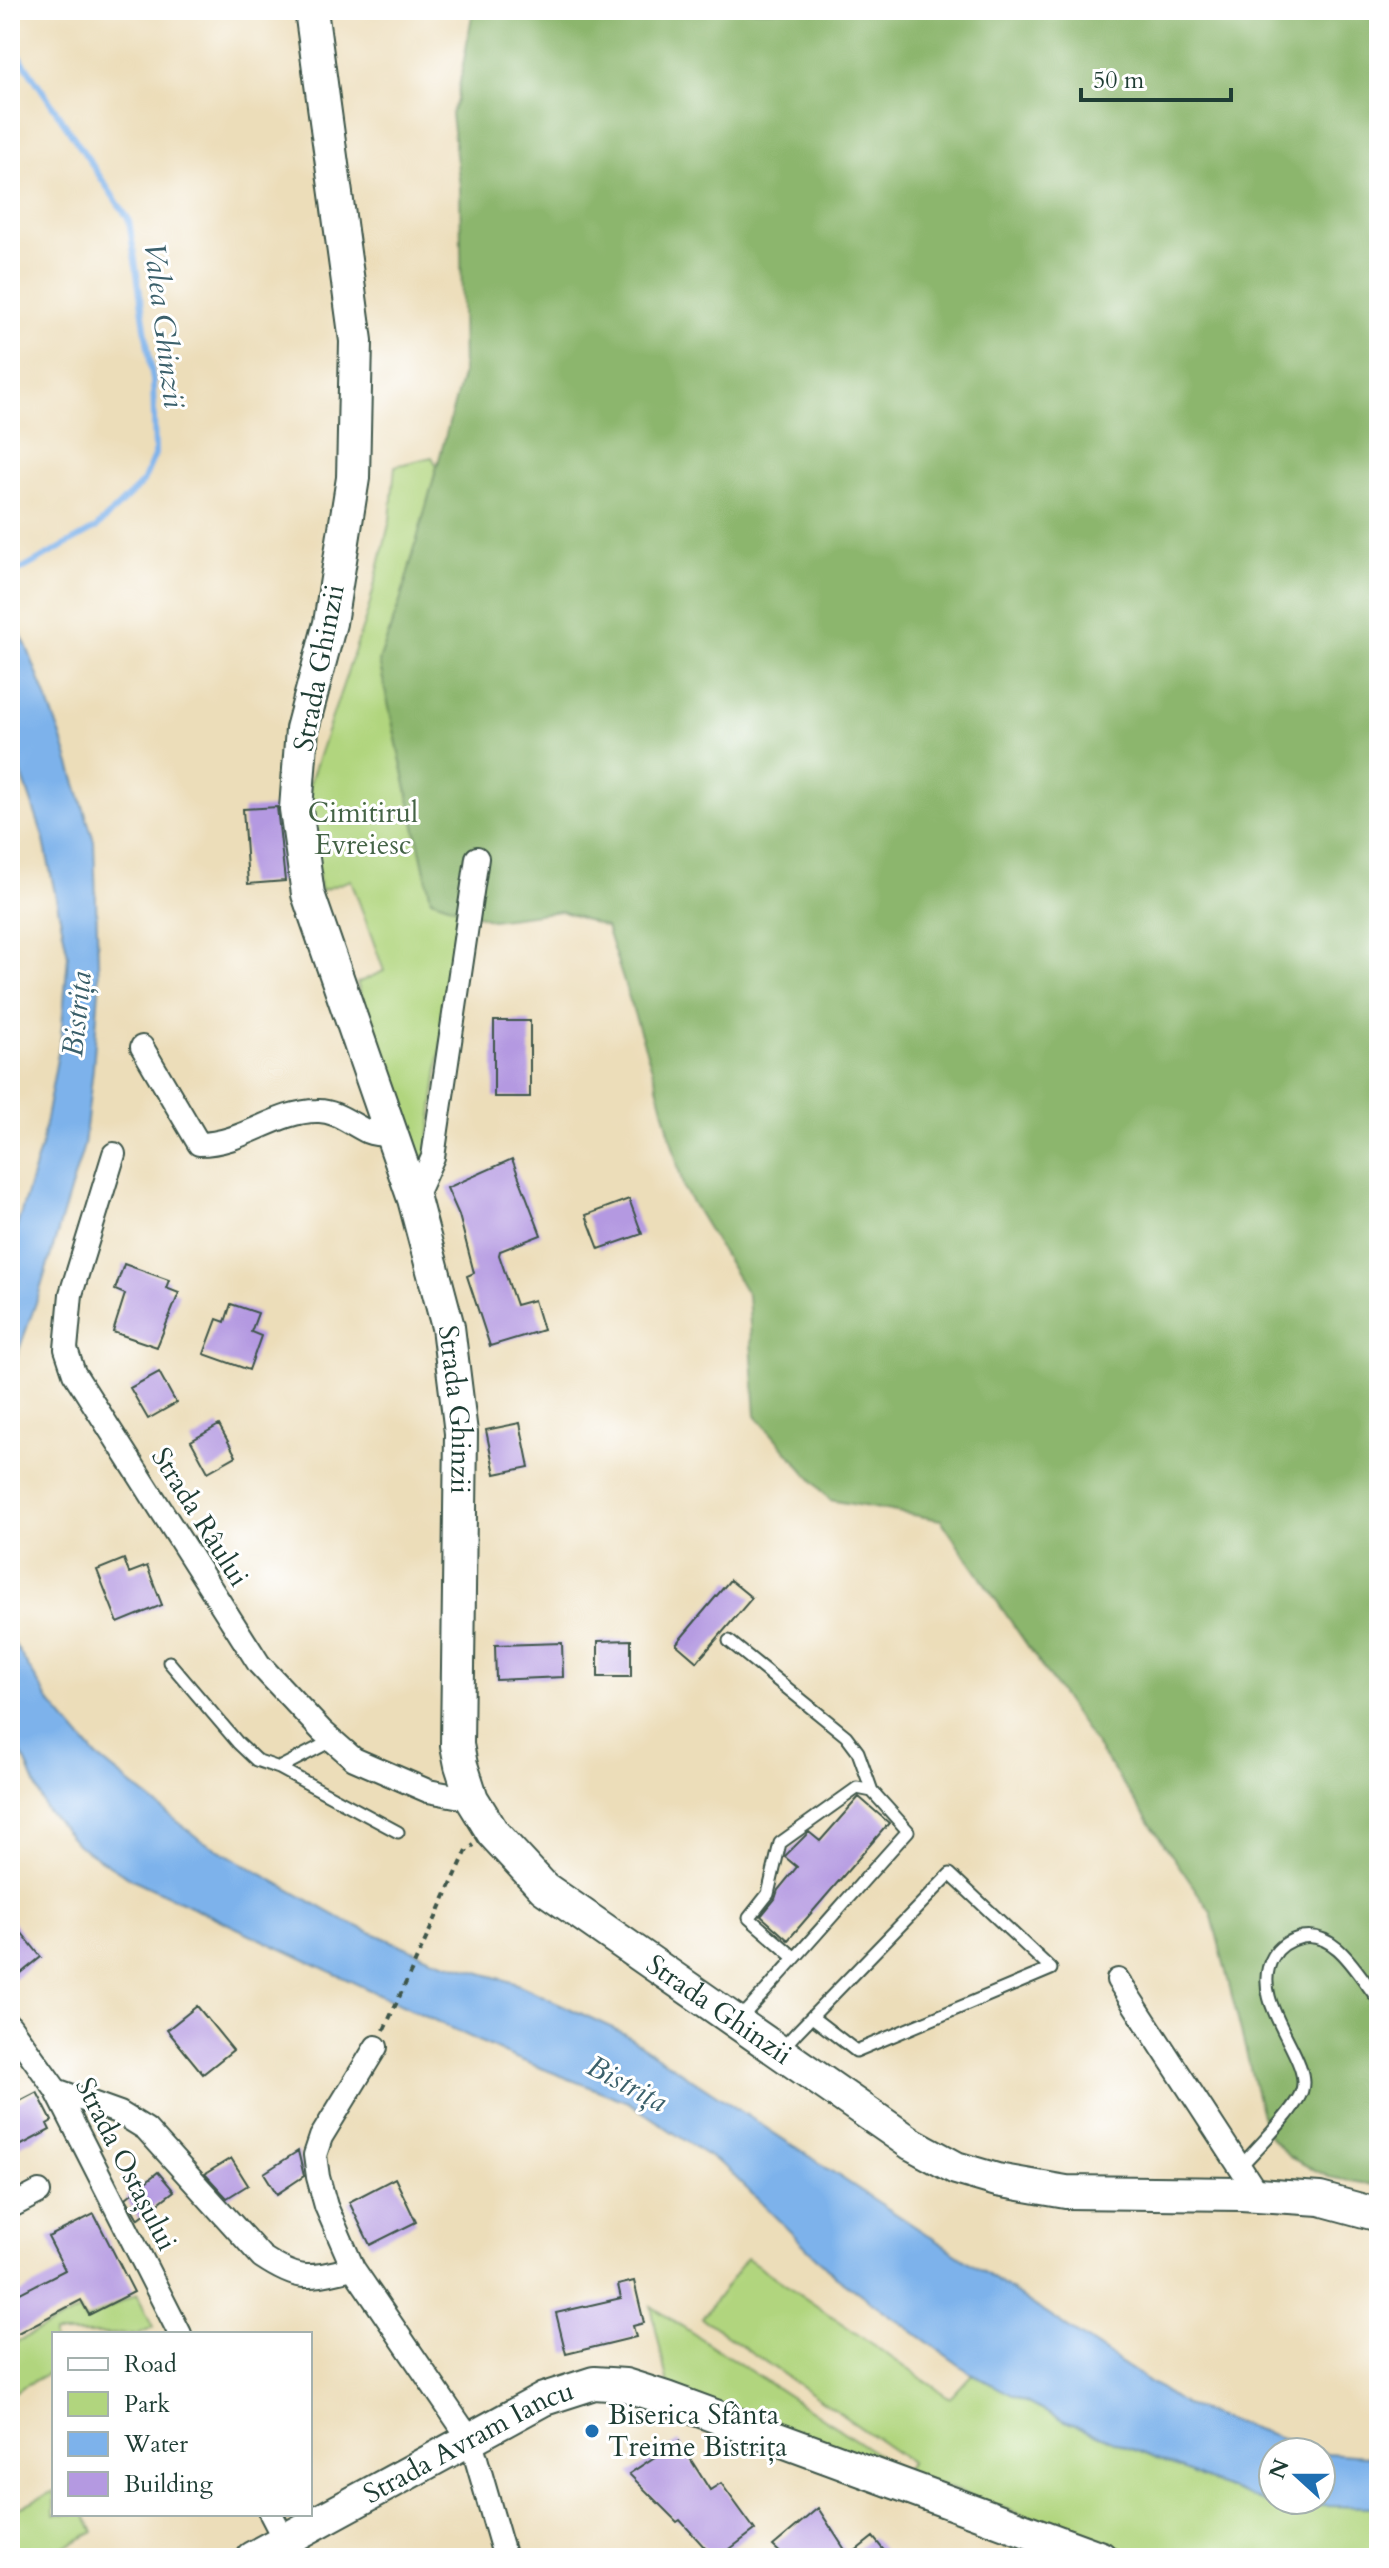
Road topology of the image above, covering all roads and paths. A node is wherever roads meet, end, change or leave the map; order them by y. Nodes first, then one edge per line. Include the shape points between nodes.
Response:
1 (311, 10) edge
2 (477, 858) dead end
3 (142, 1047) dead end
4 (392, 1135) junction
5 (114, 1154) dead end
6 (414, 1199) junction
7 (729, 1641) dead end
8 (169, 1662) dead end
9 (333, 1740) junction
10 (279, 1768) junction
11 (872, 1791) junction
12 (472, 1799) junction
13 (398, 1832) dead end
14 (467, 1850) dead end
15 (795, 1958) junction
16 (1118, 1980) dead end
17 (1379, 2000) edge
18 (812, 2017) junction
19 (737, 2022) junction
20 (10, 2026) edge
21 (376, 2047) joint
22 (780, 2052) junction
23 (56, 2090) junction
24 (1240, 2167) junction
25 (39, 2192) dead end
26 (1258, 2195) junction
27 (10, 2207) edge
28 (1379, 2215) edge
29 (353, 2268) junction
30 (179, 2332) edge
31 (471, 2441) junction
32 (312, 2512) edge
33 (303, 2516) edge
34 (278, 2527) edge
35 (252, 2558) edge
36 (505, 2558) edge
37 (1101, 2558) edge

1 - 4 street, Strada Ghinzii via 356,356 353,478 330,623 302,729 296,809 308,894
2 - 6 street via 433,1157
3 - 4 street via 199,1144 235,1139 315,1110 328,1111 371,1133
4 - 6 street, Strada Ghinzii
5 - 9 street, Strada Râului via 71,1294 66,1349 74,1373 259,1664
6 - 12 street, Strada Ghinzii via 448,1327 461,1433 457,1745
7 - 11 lane via 846,1736 858,1752
8 - 10 lane via 238,1743 256,1760
9 - 10 lane
9 - 12 street, Strada Râului via 381,1773 428,1791
10 - 13 lane
11 - 15 lane via 908,1831
11 - 15 lane via 857,1788 780,1843 768,1894 749,1918
12 - 19 street, Strada Ghinzii via 493,1833 544,1888
14 - 21 path
15 - 19 lane
16 - 24 street
17 - 24 lane via 1332,1942 1311,1936 1291,1940 1275,1952 1266,1969 1272,2007 1301,2068 1302,2090
18 - 18 lane via 950,1874 1051,1969 856,2051
18 - 22 lane
19 - 22 street, Strada Ghinzii
20 - 23 street, Strada Ostașului
21 - 29 street via 315,2155 326,2206
22 - 26 street, Strada Ghinzii via 912,2144 956,2168 1066,2192
23 - 29 street via 120,2113 146,2129 262,2257 285,2273 314,2277
23 - 30 street, Strada Ostașului
24 - 26 street
25 - 27 street
26 - 28 street, Strada Ghinzii via 1320,2199
29 - 31 street
31 - 32 street, Strada Avram Iancu
31 - 36 street
31 - 37 street, Strada Avram Iancu via 544,2399 594,2383 625,2385
33 - 34 street, Strada Avram Iancu
34 - 35 street, Strada Avram Iancu

